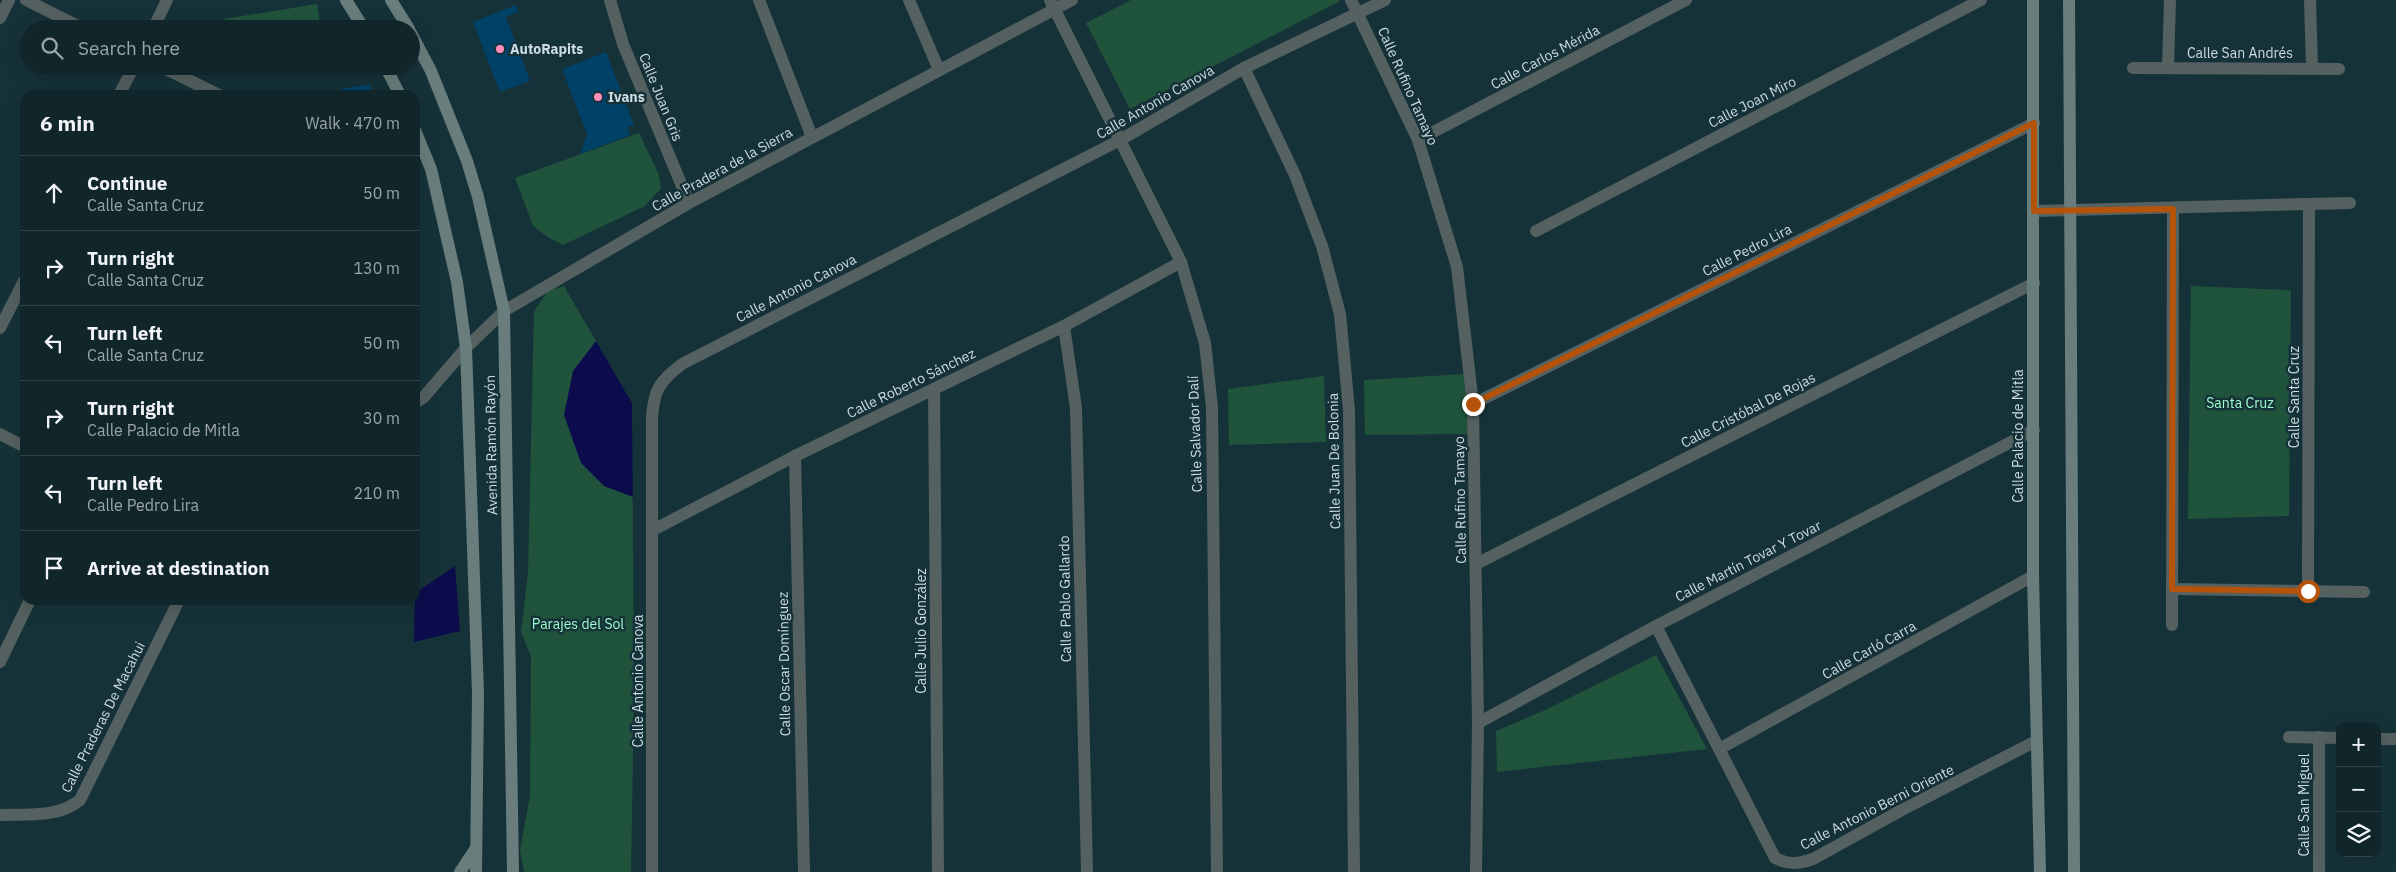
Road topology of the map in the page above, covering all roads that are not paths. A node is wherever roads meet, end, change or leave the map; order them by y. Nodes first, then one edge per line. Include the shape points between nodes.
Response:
1 (8, 0) edge
2 (26, 0) edge
3 (167, 0) edge
4 (346, 0) edge
5 (391, 0) edge
6 (610, 0) edge
7 (759, 0) edge
8 (909, 0) edge
9 (1072, 0) edge
10 (1351, 0) edge
11 (1385, 0) edge
12 (1686, 0) edge
13 (1981, 0) edge
14 (2034, 0) edge
15 (2069, 0) edge
16 (2170, 0) edge
17 (2310, 0) edge
18 (1052, 5) edge
19 (1358, 14) junction
20 (0, 18) edge
21 (66, 20) edge
22 (157, 20) edge
23 (358, 20) edge
24 (403, 20) edge
25 (420, 50) edge
26 (1244, 68) junction
27 (2133, 68) dead end
28 (2168, 68) junction
29 (2312, 68) junction
30 (2339, 69) dead end
31 (939, 70) junction
32 (129, 75) edge
33 (178, 75) edge
34 (390, 75) edge
35 (122, 90) edge
36 (209, 90) edge
37 (397, 90) edge
38 (2034, 123) junction
39 (812, 137) junction
40 (1120, 140) junction
41 (1418, 140) junction
42 (420, 141) edge
43 (2350, 203) dead end
44 (689, 204) junction
45 (2309, 204) junction
46 (2173, 209) junction
47 (2034, 211) junction
48 (2069, 211) junction
49 (1536, 231) dead end
50 (1181, 262) junction
51 (2034, 283) junction
52 (20, 289) edge
53 (504, 311) junction
54 (1064, 326) junction
55 (0, 328) edge
56 (466, 348) junction
57 (934, 390) junction
58 (420, 400) edge
59 (1473, 404) junction
60 (2034, 430) junction
61 (0, 434) edge
62 (20, 444) edge
63 (795, 456) junction
64 (653, 530) junction
65 (1476, 564) junction
66 (2033, 576) junction
67 (2172, 589) junction
68 (2308, 591) junction
69 (2364, 592) dead end
70 (28, 605) edge
71 (177, 605) edge
72 (2172, 625) dead end
73 (1656, 626) junction
74 (0, 662) edge
75 (1478, 724) junction
76 (2288, 737) dead end
77 (2320, 738) junction
78 (2336, 738) edge
79 (2381, 739) edge
80 (2396, 739) edge
81 (2036, 741) junction
82 (1719, 749) junction
83 (0, 815) edge
84 (476, 848) junction
85 (514, 871) edge
86 (460, 872) edge
87 (476, 872) edge
88 (652, 872) edge
89 (804, 872) edge
90 (938, 872) edge
91 (1087, 872) edge
92 (1217, 872) edge
93 (1354, 872) edge
94 (1476, 872) edge
95 (2040, 872) edge
96 (2074, 872) edge
97 (2319, 872) edge

1 - 20 street
2 - 21 street
3 - 22 street
4 - 23 main road
5 - 24 main road
6 - 44 street, Calle Juan Gris via 623,44
7 - 39 street
8 - 31 street
9 - 18 street, Calle Pradera de la Sierra
10 - 19 street, Calle Rufino Tamayo
11 - 19 street, Calle Antonio Canova
12 - 41 street, Calle Carlos Mérida
13 - 49 street, Calle Joan Miro
14 - 38 main road, Calle Palacio de Mitla
15 - 48 main road
16 - 28 street, Calle San Andrés
17 - 29 street, Calle San Andrés
18 - 31 street, Calle Pradera de la Sierra
18 - 40 street, Calle Salvador Dalí
19 - 26 street, Calle Antonio Canova
19 - 41 street, Calle Rufino Tamayo
25 - 53 main road, Avenida Ramón Rayón via 467,161
26 - 40 street, Calle Antonio Canova
26 - 93 street, Calle Juan De Bolonia via 1295,175 1322,246 1340,314 1349,410
27 - 28 street, Calle San Andrés
28 - 29 street, Calle San Andrés
29 - 30 street, Calle San Andrés
31 - 39 street, Calle Pradera de la Sierra
32 - 35 street
33 - 36 street
34 - 37 main road
38 - 47 main road, Calle Palacio de Mitla
38 - 59 street, Calle Pedro Lira
39 - 44 street, Calle Pradera de la Sierra
40 - 50 street, Calle Salvador Dalí
40 - 64 street, Calle Antonio Canova via 668,374 658,386 654,399
41 - 59 street, Calle Rufino Tamayo via 1458,267
42 - 56 main road, Avenida Ramón Rayón via 432,168 457,282
43 - 45 street
44 - 53 street, Calle Pradera de la Sierra
45 - 46 street
45 - 68 street, Calle Santa Cruz
46 - 48 street
46 - 67 street
47 - 48 street
47 - 51 main road, Calle Palacio de Mitla
48 - 96 main road
50 - 54 street, Calle Roberto Sánchez
50 - 92 street, Calle Salvador Dalí via 1205,343 1212,407
51 - 60 main road, Calle Palacio de Mitla
51 - 65 street, Calle Cristóbal De Rojas
52 - 55 street
53 - 56 street, Calle Pradera de la Sierra
53 - 85 main road, Avenida Ramón Rayón
54 - 57 street, Calle Roberto Sánchez
54 - 91 street, Calle Pablo Gallardo via 1076,408
56 - 58 street, Calle Pradera de la Sierra
56 - 84 main road, Avenida Ramón Rayón via 478,694
57 - 63 street, Calle Roberto Sánchez
57 - 90 street, Calle Julio González
59 - 65 street, Calle Rufino Tamayo
60 - 66 main road, Calle Palacio de Mitla
60 - 73 street, Calle Martín Tovar Y Tovar
61 - 62 street
63 - 64 street, Calle Roberto Sánchez
63 - 89 street, Calle Oscar Domínguez
64 - 88 street, Calle Antonio Canova
65 - 75 street, Calle Rufino Tamayo
66 - 81 main road, Calle Palacio de Mitla
66 - 82 street, Calle Carló Carra
67 - 68 street
67 - 72 street
68 - 69 street
70 - 74 street
71 - 83 street, Calle Praderas De Macahui via 80,800 58,813
73 - 75 street, Calle Martín Tovar Y Tovar
73 - 82 street, Calle Antonio Berni Oriente
75 - 94 street, Calle Rufino Tamayo
76 - 77 street
77 - 78 street
77 - 97 street, Calle San Miguel
79 - 80 street
81 - 82 street, Calle Antonio Berni Oriente via 1798,864 1786,864 1775,858
81 - 95 main road, Calle Palacio de Mitla
84 - 86 main road
84 - 87 main road, Avenida Ramón Rayón

